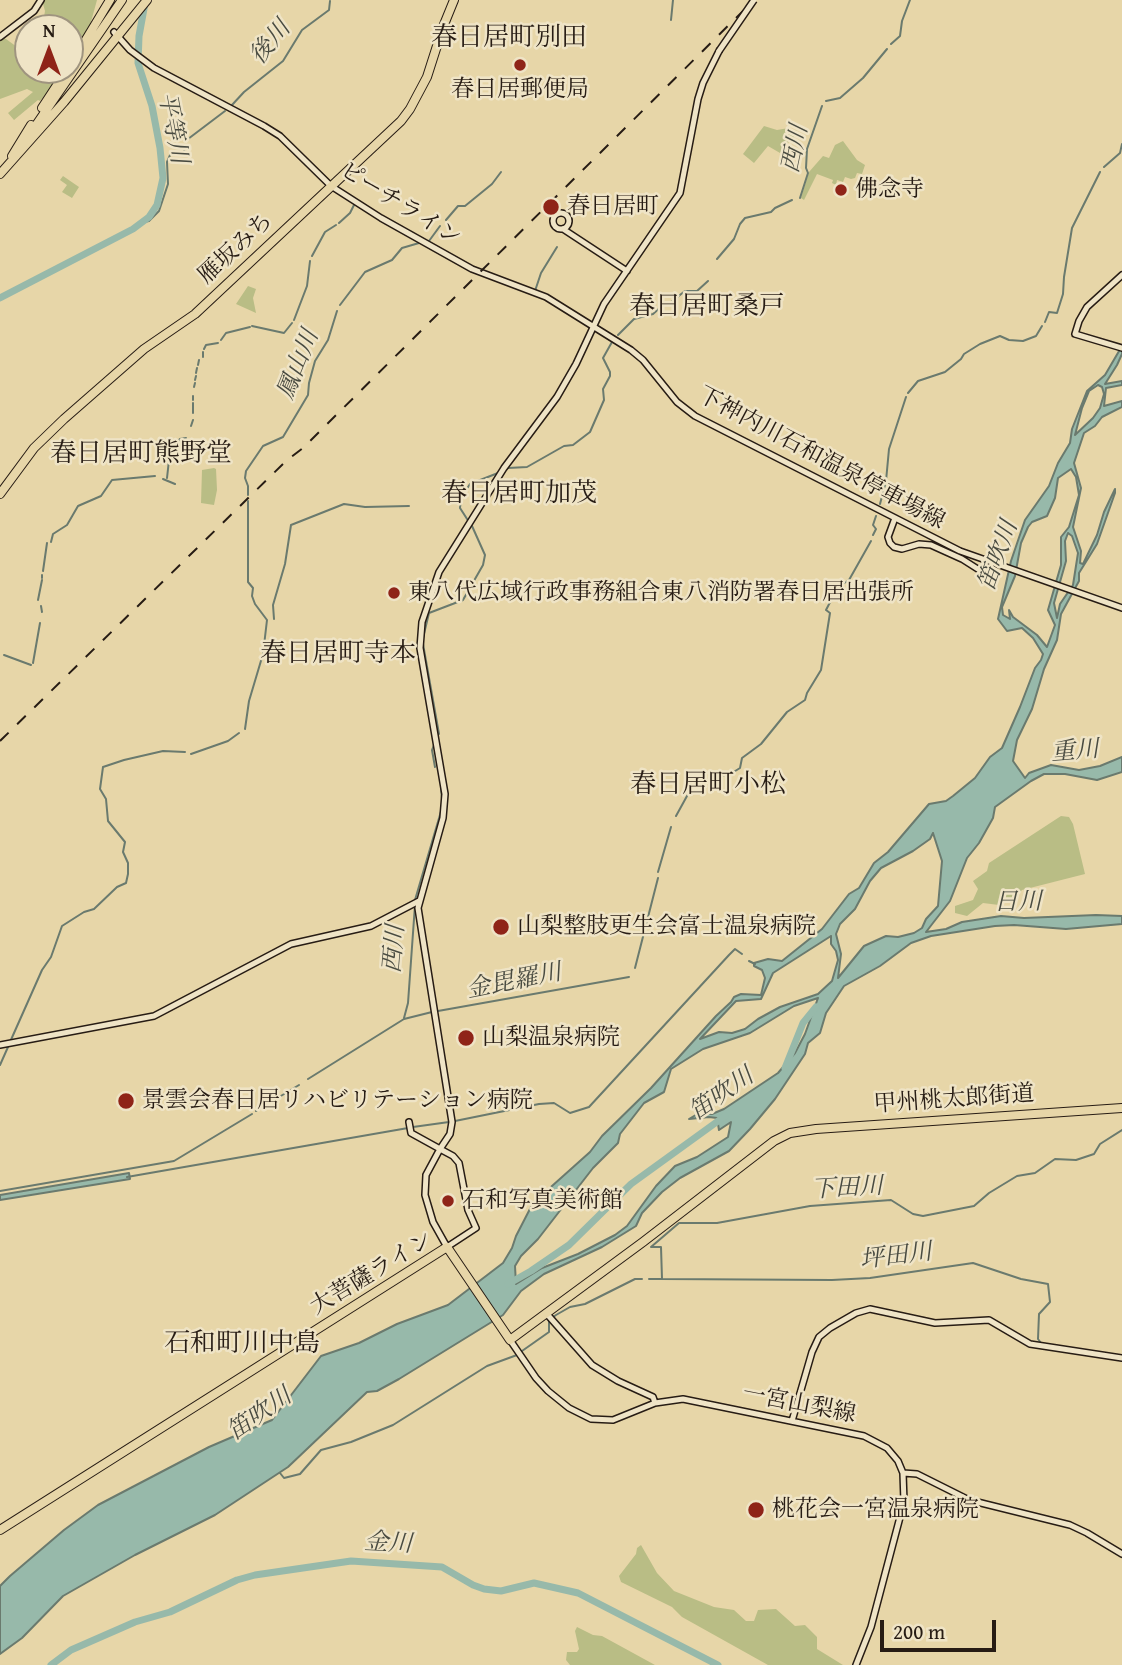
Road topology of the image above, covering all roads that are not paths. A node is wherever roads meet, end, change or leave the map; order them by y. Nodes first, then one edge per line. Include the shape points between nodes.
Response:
1 (41, 0) edge
2 (110, 0) edge
3 (122, 0) edge
4 (147, 0) edge
5 (454, 0) edge
6 (754, 0) edge
7 (116, 34) junction
8 (0, 37) edge
9 (84, 46) edge
10 (59, 84) edge
11 (9, 161) junction
12 (0, 173) edge
13 (331, 186) junction
14 (565, 226) dead end
15 (627, 271) junction
16 (1122, 275) edge
17 (593, 326) junction
18 (1122, 348) edge
19 (0, 494) edge
20 (895, 518) junction
21 (984, 573) dead end
22 (1122, 608) edge
23 (416, 903) junction
24 (6, 1044) edge
25 (1122, 1108) edge
26 (409, 1126) dead end
27 (440, 1149) junction
28 (449, 1250) junction
29 (550, 1317) junction
30 (510, 1340) junction
31 (1122, 1358) edge
32 (655, 1403) junction
33 (792, 1421) junction
34 (903, 1473) junction
35 (0, 1530) edge
36 (1122, 1555) edge
37 (856, 1665) edge

1 - 8 main road
2 - 9 highway
3 - 11 highway
4 - 7 highway
5 - 13 highway, 雁坂みち via 430,72 410,109
6 - 15 main road, bridge via 703,83 680,193
7 - 12 highway via 64,102
7 - 13 main road, ピーチライン via 146,62 280,136
10 - 11 highway
11 - 12 highway
13 - 17 main road, ピーチライン via 448,257 546,297
13 - 19 highway, 雁坂みち via 195,314 140,352 64,419 34,448
14 - 15 main road
15 - 17 main road
16 - 18 main road via 1082,314 1075,334
17 - 20 main road, 下神内川石和温泉停車場線 via 643,360 677,402 695,416
17 - 23 main road via 557,397 504,468 435,579 420,635 445,794 443,818
20 - 21 main road via 888,537 894,547 931,545
20 - 22 main road, 下神内川石和温泉停車場線 via 960,551
23 - 24 main road via 372,926 291,944 154,1016
23 - 27 main road via 452,1120
25 - 29 highway, 甲州桃太郎街道 via 790,1133 767,1146
26 - 27 main road via 411,1133
27 - 28 main road via 426,1175 425,1195
27 - 28 main road via 459,1163 476,1228
28 - 30 highway, 大菩薩ライン
28 - 35 highway, 大菩薩ライン
29 - 30 highway
29 - 32 main road via 592,1365
30 - 32 main road, 一宮山梨線 via 548,1391 591,1419 621,1418
31 - 33 main road via 1030,1345 989,1320 935,1323 870,1309 819,1336
32 - 33 main road, 一宮山梨線 via 683,1399
33 - 34 main road, 一宮山梨線 via 873,1439 895,1456
34 - 36 main road via 916,1474 970,1500 1070,1525
34 - 37 main road via 905,1490 898,1525

